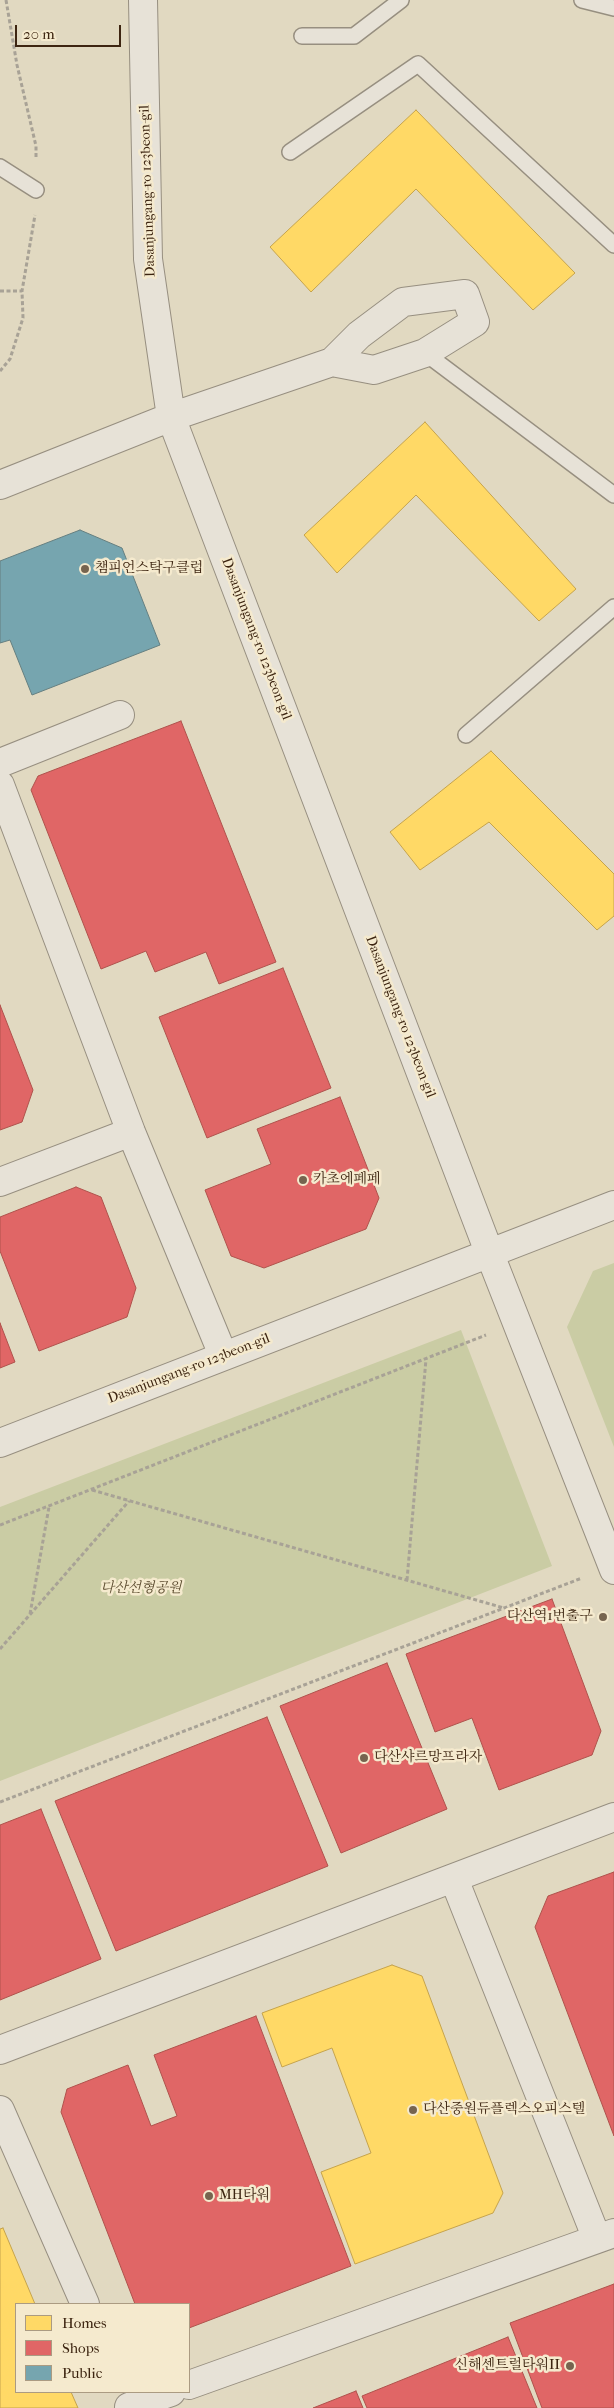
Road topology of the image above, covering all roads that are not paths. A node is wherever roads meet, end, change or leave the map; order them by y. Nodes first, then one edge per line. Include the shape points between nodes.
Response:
1 (143, 0) edge
2 (401, 0) edge
3 (582, 0) edge
4 (614, 8) edge
5 (302, 36) dead end
6 (290, 152) dead end
7 (0, 168) edge
8 (36, 190) road end
9 (614, 245) edge
10 (425, 353) junction
11 (332, 362) junction
12 (172, 417) junction
13 (0, 485) edge
14 (614, 495) edge
15 (614, 607) edge
16 (120, 715) dead end
17 (466, 735) dead end
18 (0, 763) edge
19 (0, 785) edge
20 (131, 1132) junction
21 (0, 1182) edge
22 (614, 1204) edge
23 (490, 1252) junction
24 (223, 1354) junction
25 (0, 1443) edge
26 (613, 1568) edge
27 (614, 1816) edge
28 (454, 1879) junction
29 (0, 2050) edge
30 (0, 2110) edge
31 (606, 2236) edge
32 (85, 2303) edge
33 (190, 2385) edge
34 (167, 2393) edge
35 (127, 2402) edge

1 - 12 street, Dasanjungang-ro 123beon-gil via 148,259
2 - 5 lane via 354,36
3 - 4 lane
6 - 9 lane via 418,64
7 - 8 lane
10 - 11 street via 374,370
10 - 11 street via 475,322 464,294 403,302 359,335
10 - 14 lane
11 - 12 street
12 - 13 street
12 - 23 street, Dasanjungang-ro 123beon-gil
15 - 17 lane
16 - 18 street
19 - 20 street
20 - 21 street
20 - 24 street
22 - 23 street, Dasanjungang-ro 123beon-gil
23 - 24 street, Dasanjungang-ro 123beon-gil
23 - 26 street, Dasanjungang-ro 123beon-gil
24 - 25 street, Dasanjungang-ro 123beon-gil
27 - 28 street
28 - 29 street
28 - 31 street
30 - 32 street
31 - 33 street
34 - 35 street

